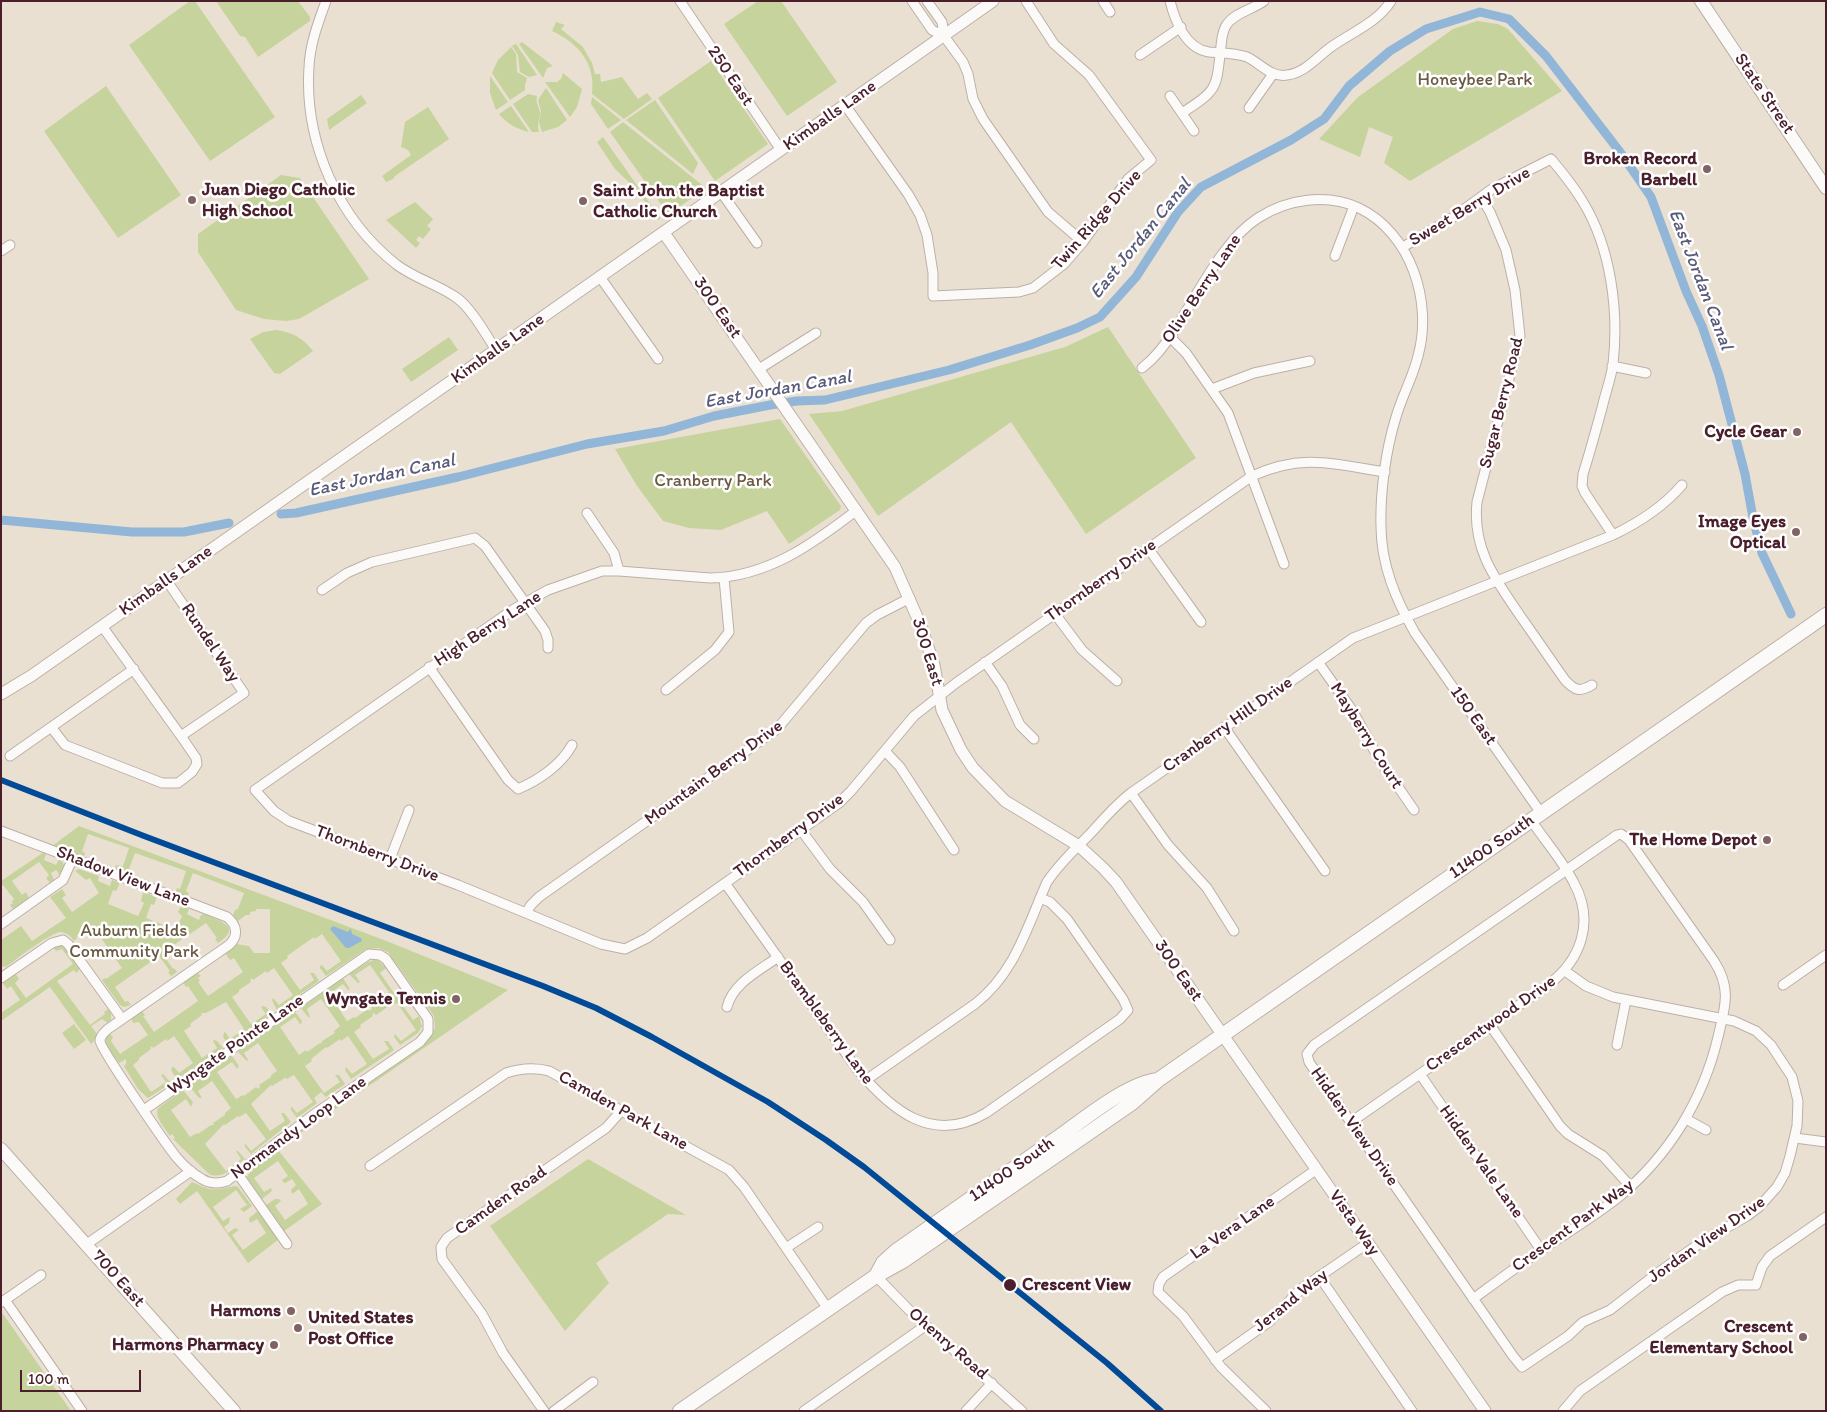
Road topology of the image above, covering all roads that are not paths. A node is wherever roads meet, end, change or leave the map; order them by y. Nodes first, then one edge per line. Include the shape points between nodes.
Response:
1 (326, 1) edge
2 (680, 1) edge
3 (912, 1) edge
4 (927, 1) edge
5 (994, 1) edge
6 (1026, 1) edge
7 (1103, 1) edge
8 (1170, 1) edge
9 (1264, 1) edge
10 (1391, 1) edge
11 (1701, 1) edge
12 (1110, 12) dead end
13 (1181, 27) junction
14 (944, 36) junction
15 (1220, 53) junction
16 (1140, 54) dead end
17 (1273, 74) junction
18 (1170, 96) dead end
19 (845, 105) junction
20 (1249, 108) dead end
21 (1182, 113) junction
22 (1194, 130) dead end
23 (781, 150) junction
24 (1826, 188) edge
25 (721, 192) junction
26 (1481, 197) junction
27 (1354, 206) junction
28 (664, 233) junction
29 (1083, 242) junction
30 (756, 243) dead end
31 (10, 245) dead end
32 (1403, 248) junction
33 (1, 251) edge
34 (1335, 256) dead end
35 (600, 277) junction
36 (816, 333) dead end
37 (1170, 336) junction
38 (496, 350) junction
39 (658, 359) dead end
40 (1310, 361) dead end
41 (1612, 366) junction
42 (1142, 368) dead end
43 (760, 369) junction
44 (1646, 373) dead end
45 (1212, 389) junction
46 (1385, 472) junction
47 (1252, 476) junction
48 (1682, 485) dead end
49 (857, 510) junction
50 (587, 513) dead end
51 (1613, 535) junction
52 (1148, 548) junction
53 (1284, 564) dead end
54 (619, 571) junction
55 (724, 578) junction
56 (167, 581) junction
57 (1496, 582) junction
58 (322, 590) dead end
59 (910, 598) junction
60 (524, 602) junction
61 (1055, 614) junction
62 (1826, 615) edge
63 (1406, 618) junction
64 (1200, 622) dead end
65 (102, 626) junction
66 (548, 648) dead end
67 (986, 662) junction
68 (1318, 662) junction
69 (429, 667) junction
70 (134, 669) junction
71 (1117, 680) dead end
72 (1592, 685) dead end
73 (666, 690) dead end
74 (1, 694) edge
75 (940, 695) junction
76 (51, 727) junction
77 (1224, 728) junction
78 (182, 736) junction
79 (1034, 739) dead end
80 (572, 745) dead end
81 (885, 750) junction
82 (10, 756) dead end
83 (255, 790) joint
84 (1131, 793) junction
85 (409, 810) dead end
86 (1414, 810) dead end
87 (1536, 817) junction
88 (801, 830) junction
89 (1, 831) edge
90 (1621, 834) joint
91 (1079, 846) junction
92 (954, 850) dead end
93 (73, 858) junction
94 (390, 859) junction
95 (1566, 870) junction
96 (1325, 871) dead end
97 (726, 882) junction
98 (1040, 898) junction
99 (526, 913) junction
100 (1, 924) edge
101 (1234, 931) dead end
102 (890, 940) dead end
103 (778, 957) junction
104 (1825, 958) edge
105 (1565, 971) junction
106 (1, 978) edge
107 (1784, 984) dead end
108 (1626, 1000) junction
109 (727, 1008) dead end
110 (1722, 1019) junction
111 (122, 1020) junction
112 (1490, 1025) junction
113 (429, 1028) joint
114 (1223, 1035) junction
115 (1617, 1045) dead end
116 (1420, 1074) junction
117 (866, 1080) junction
118 (144, 1110) junction
119 (622, 1110) junction
120 (1686, 1119) junction
121 (1351, 1122) junction
122 (1706, 1130) dead end
123 (1795, 1138) junction
124 (1826, 1142) edge
125 (1, 1149) edge
126 (370, 1166) dead end
127 (1317, 1169) junction
128 (191, 1172) junction
129 (238, 1174) junction
130 (1631, 1187) junction
131 (1826, 1217) edge
132 (818, 1226) dead end
133 (1368, 1243) junction
134 (87, 1244) junction
135 (287, 1244) dead end
136 (786, 1248) junction
137 (1541, 1250) junction
138 (41, 1275) dead end
139 (876, 1276) junction
140 (1319, 1276) junction
141 (1473, 1299) junction
142 (3, 1301) edge
143 (828, 1309) junction
144 (926, 1326) junction
145 (1215, 1360) junction
146 (1522, 1367) joint
147 (593, 1382) dead end
148 (992, 1383) junction
149 (82, 1411) edge
150 (234, 1411) edge
151 (544, 1411) edge
152 (554, 1411) edge
153 (680, 1411) edge
154 (804, 1411) edge
155 (966, 1411) edge
156 (1022, 1411) edge
157 (1266, 1411) edge
158 (1412, 1411) edge
159 (1485, 1411) edge
160 (1563, 1411) edge

1 - 38 street via 314,32 308,82 316,142 331,183 372,242 413,276 458,299
2 - 23 street, 250 East
3 - 14 street via 932,30
4 - 14 street via 942,22
5 - 14 street, Kimballs Lane
6 - 29 street, Twin Ridge Drive via 1054,44 1089,75 1151,160 1128,179
7 - 12 street
8 - 13 street
9 - 15 street via 1229,22 1222,35
10 - 17 street via 1367,25 1301,70 1285,76
11 - 24 main road, State Street
13 - 15 street via 1194,47
13 - 16 street
14 - 19 street, Kimballs Lane
14 - 29 street via 963,62 973,99 983,119 1048,212
15 - 17 street via 1246,57
15 - 21 street via 1213,89
17 - 20 street
18 - 21 street
19 - 23 street, Kimballs Lane
19 - 29 street, Twin Ridge Drive via 920,215 926,235 933,296 1019,292 1033,288 1064,264
21 - 22 street
23 - 25 street, Kimballs Lane
25 - 28 street, Kimballs Lane
25 - 30 street
26 - 32 street, Sweet Berry Drive
26 - 41 street, Sweet Berry Drive via 1552,160 1569,180 1592,218 1606,259 1614,305
26 - 57 street, Sugar Berry Road via 1506,250 1520,328 1519,344 1476,512 1479,540
27 - 32 street, Olive Berry Lane via 1379,221
27 - 34 street
27 - 37 street, Olive Berry Lane via 1333,200 1311,200 1284,206 1257,218 1227,247
28 - 35 street, Kimballs Lane
28 - 43 street, 300 East
31 - 33 street
32 - 46 street, Olive Berry Lane via 1420,294 1422,332 1419,355 1396,417
35 - 38 street, Kimballs Lane
35 - 39 street
36 - 43 street
37 - 42 street, Olive Berry Lane via 1156,357
37 - 45 street
38 - 56 street, Kimballs Lane
40 - 45 street via 1254,373
41 - 44 street
41 - 51 street, Sweet Berry Drive via 1582,486
43 - 49 street, 300 East
45 - 47 street via 1228,413
46 - 47 street, Thornberry Drive via 1312,461 1282,464
46 - 63 street, Olive Berry Lane via 1381,507 1382,545 1389,578
47 - 52 street, Thornberry Drive
47 - 53 street
48 - 51 street, Cranberry Hill Drive via 1669,498
49 - 55 street, High Berry Lane via 784,560
49 - 59 street, 300 East via 895,566
50 - 54 street via 614,552
51 - 57 street, Cranberry Hill Drive
52 - 61 street, Thornberry Drive
52 - 64 street
54 - 55 street, High Berry Lane
54 - 60 street, High Berry Lane via 602,571
55 - 73 street via 729,632 715,650
56 - 65 street, Kimballs Lane
56 - 78 street, Rundel Way via 244,692
57 - 63 street, Cranberry Hill Drive
57 - 72 street, Sugar Berry Road via 1569,685 1584,690
58 - 60 street via 366,564 475,538 485,546
59 - 75 street, 300 East via 934,665
59 - 99 street, Mountain Berry Drive via 866,623 777,729 539,897
60 - 66 street via 545,631
60 - 69 street, High Berry Lane
61 - 67 street, Thornberry Drive
61 - 71 street via 1082,650
62 - 87 main road, 11400 South
63 - 68 street, Cranberry Hill Drive via 1353,638
63 - 87 street, 150 East
65 - 70 street
65 - 74 street, Kimballs Lane
67 - 75 street, Thornberry Drive
67 - 79 street via 1002,686 1020,725
68 - 77 street, Cranberry Hill Drive
68 - 86 street, Mayberry Court
69 - 80 street via 508,780 518,789 559,763
69 - 83 street, High Berry Lane
70 - 76 street
70 - 78 street
75 - 81 street, Thornberry Drive via 914,716
75 - 91 street, 300 East via 942,710 961,750 992,789 1025,814
76 - 78 street via 65,745 162,783 178,783 197,764
76 - 82 street
77 - 84 street, Cranberry Hill Drive
77 - 96 street
81 - 88 street, Thornberry Drive via 846,797
81 - 92 street via 900,767
83 - 94 street, Thornberry Drive via 288,821
84 - 91 street, Cranberry Hill Drive
84 - 101 street via 1164,840 1207,888
85 - 94 street
87 - 95 street, Crescentwood Drive
87 - 114 main road, 11400 South
88 - 97 street, Thornberry Drive
88 - 102 street via 830,869 864,902
89 - 93 street, Shadow View Lane
90 - 95 street, Hidden View Drive
90 - 110 street, Crescent Park Way via 1629,840 1720,970 1726,990
91 - 98 street, Cranberry Hill Drive via 1053,873
91 - 114 street, 300 East via 1116,882
93 - 100 street via 65,878
93 - 111 street, Shadow View Lane via 227,917 236,932 229,945
94 - 99 street, Thornberry Drive
95 - 105 street, Crescentwood Drive via 1579,894 1584,916 1582,937
95 - 121 street, Hidden View Drive via 1310,1049 1306,1054 1309,1062
97 - 99 street, Thornberry Drive via 647,938 625,948 601,944
97 - 103 street, Brambleberry Lane
98 - 117 street, Cranberry Hill Drive via 1011,964 992,990
98 - 117 street, Brambleberry Lane via 1050,902 1067,919 1123,999 1128,1010 1120,1019 986,1113 962,1124 941,1126 915,1120 884,1099
103 - 109 street via 734,990
103 - 117 street, Brambleberry Lane
104 - 107 street
105 - 108 street, Jordan View Drive via 1586,986
105 - 112 street, Crescentwood Drive
106 - 111 street via 52,943 62,940 70,946
108 - 110 street, Jordan View Drive
108 - 115 street
110 - 120 street, Crescent Park Way via 1709,1069
110 - 123 street, Jordan View Drive via 1756,1030 1784,1063 1792,1077 1798,1101
111 - 118 street, Normandy Loop Lane via 103,1033 101,1044
112 - 116 street, Crescentwood Drive
112 - 130 street via 1560,1126 1603,1156
113 - 118 street, Wyngate Pointe Lane via 426,1015 386,958 380,954 369,954
113 - 129 street, Normandy Loop Lane via 420,1042 313,1115
114 - 127 street, Vista Way
114 - 139 main road, 11400 South via 1158,1080 1139,1098 903,1261
116 - 121 street, Crescentwood Drive
116 - 137 street, Hidden Vale Lane
118 - 128 street, Normandy Loop Lane
119 - 126 street, Camden Park Lane via 549,1071 532,1068 514,1070
119 - 136 street, Camden Park Lane via 729,1170
119 - 151 street, Camden Road via 606,1128 447,1238 440,1247 442,1259 482,1314 503,1353
120 - 122 street
120 - 130 street, Crescent Park Way via 1655,1162
121 - 141 street, Hidden View Drive
123 - 124 street
123 - 146 street, Jordan View Drive via 1785,1173 1759,1207 1654,1275 1610,1310 1583,1322
125 - 134 main road, 700 East
127 - 133 street, Vista Way
127 - 145 street, La Vera Lane via 1163,1277 1159,1284 1158,1292 1183,1316
128 - 129 street, Normandy Loop Lane via 214,1184
128 - 134 street
129 - 135 street
130 - 137 street, Crescent Park Way via 1600,1212
131 - 160 street via 1770,1256 1756,1285 1738,1284 1722,1292 1580,1391
132 - 136 street
133 - 140 street, Jerand Way
133 - 159 street, Vista Way
134 - 150 main road, 700 East
136 - 143 street, Camden Park Lane
137 - 141 street, Crescent Park Way
138 - 142 street
139 - 143 main road, 11400 South
139 - 144 street, Ohenry Road
140 - 145 street, Jerand Way via 1294,1295 1270,1321
140 - 158 street
141 - 146 street, Hidden View Drive
142 - 149 street
143 - 153 main road, 11400 South
144 - 148 street, Ohenry Road
144 - 154 street
145 - 157 street
147 - 152 street
148 - 155 street
148 - 156 street, Ohenry Road

